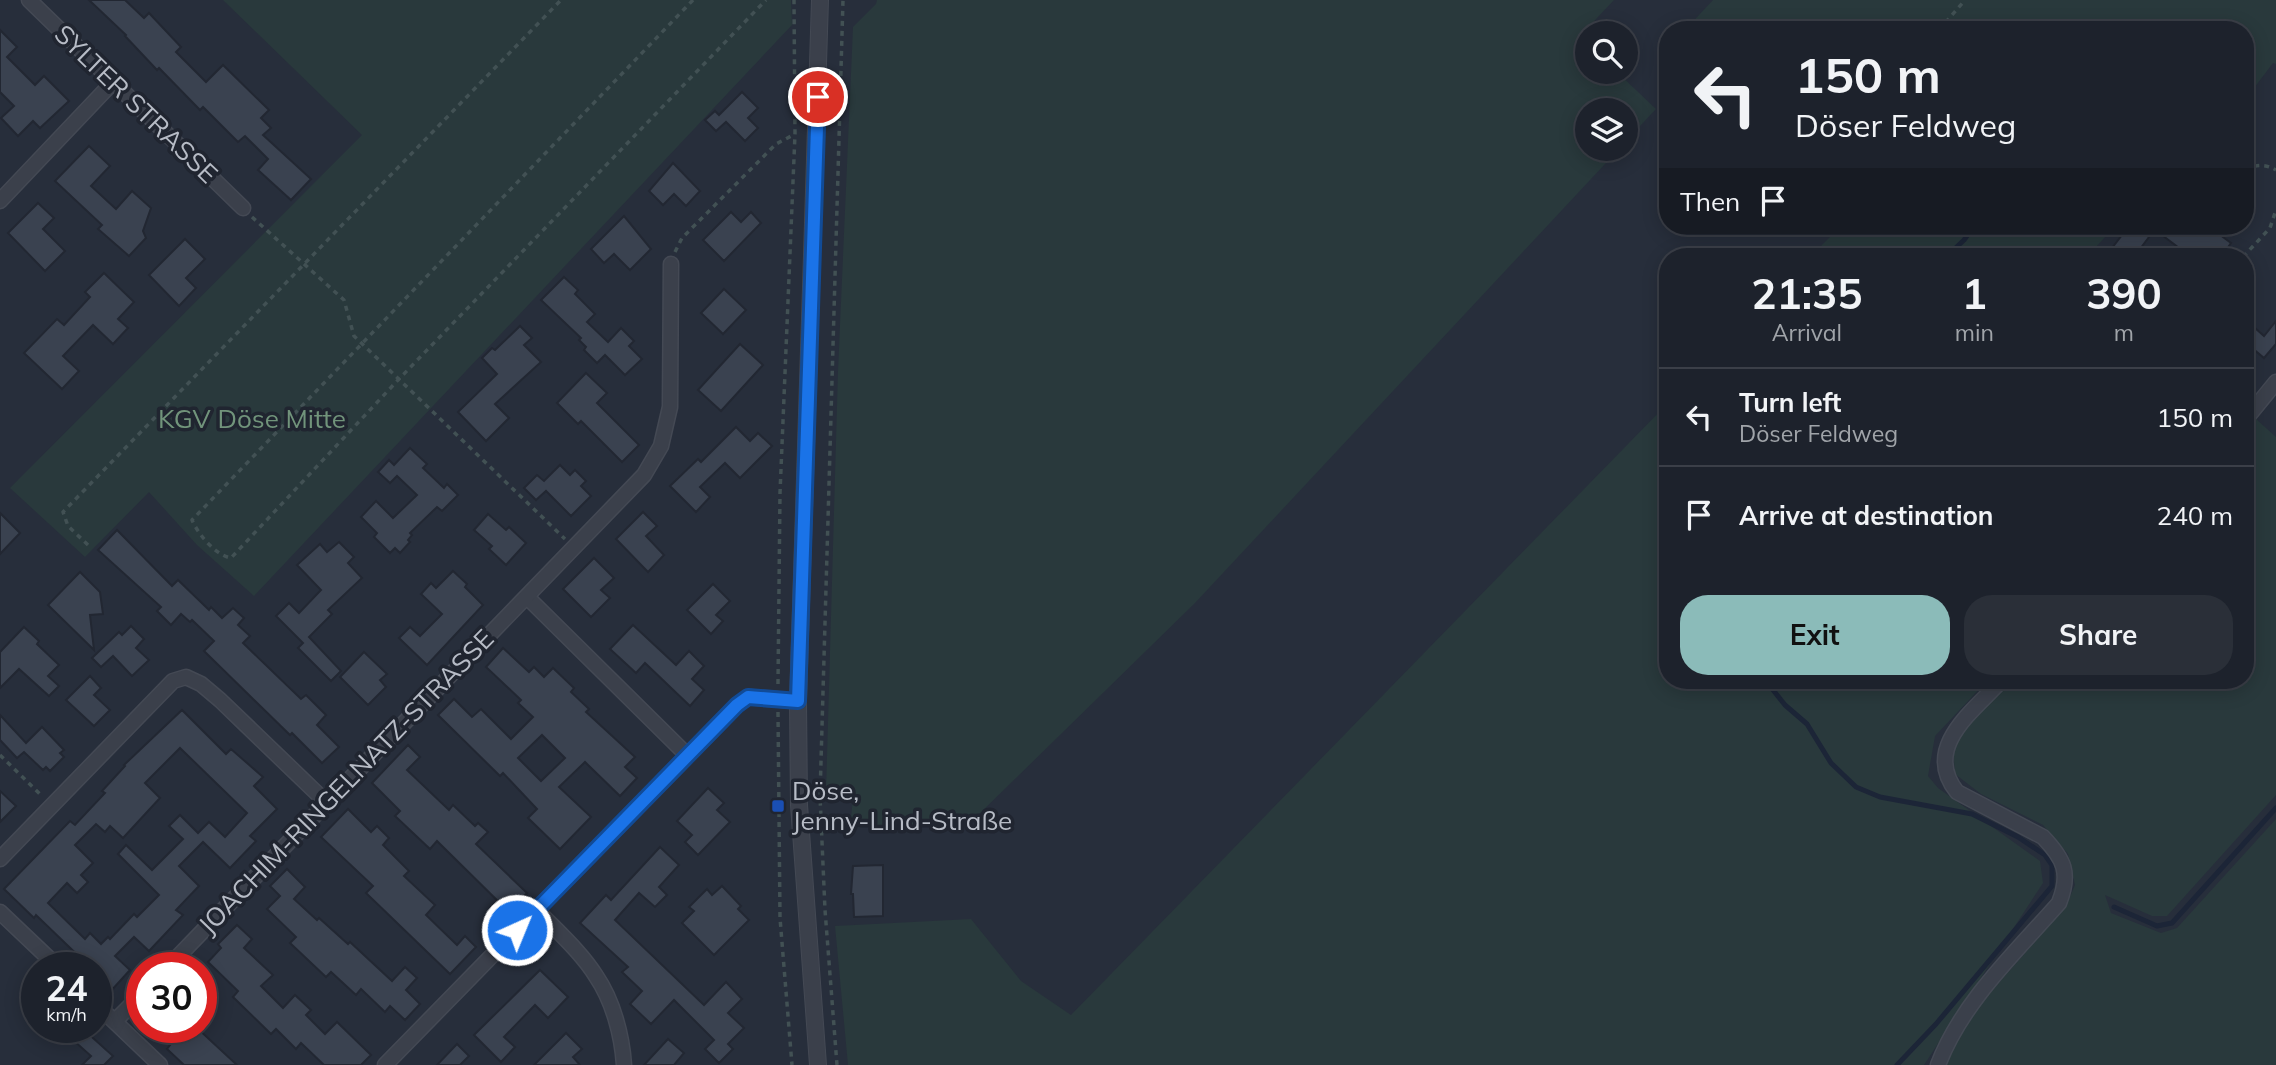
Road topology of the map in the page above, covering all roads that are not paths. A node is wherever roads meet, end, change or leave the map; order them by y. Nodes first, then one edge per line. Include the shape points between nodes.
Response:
1 (29, 0) edge
2 (820, 0) edge
3 (113, 82) junction
4 (0, 201) edge
5 (243, 208) road end
6 (671, 264) road end
7 (2276, 382) edge
8 (2254, 409) edge
9 (527, 597) junction
10 (1994, 689) edge
11 (798, 701) junction
12 (687, 755) junction
13 (326, 802) junction
14 (0, 859) edge
15 (537, 910) junction
16 (0, 912) edge
17 (42, 952) edge
18 (182, 952) edge
19 (126, 1010) edge
20 (112, 1018) edge
21 (115, 1021) junction
22 (160, 1065) edge
23 (386, 1065) edge
24 (624, 1065) edge
25 (818, 1065) edge
26 (1938, 1065) edge

1 - 3 street, SYLTER STRASSE
2 - 11 street
3 - 4 street
3 - 5 street, SYLTER STRASSE
6 - 9 street, JOACHIM-RINGELNATZ-STRASSE via 671,398 660,446 644,475
7 - 8 street
9 - 12 street
9 - 13 street, JOACHIM-RINGELNATZ-STRASSE
10 - 26 street via 1955,732 1945,751 1944,767 1958,792 2043,837 2053,847 2066,871 2065,889 2059,903 1971,1005
11 - 12 street via 748,697
11 - 25 street via 799,805
12 - 15 street
13 - 14 street via 220,700 186,677 173,681
13 - 18 street, JOACHIM-RINGELNATZ-STRASSE
15 - 23 street
15 - 24 street via 596,975 620,1034
16 - 17 street
19 - 21 street
20 - 21 street
21 - 22 street

